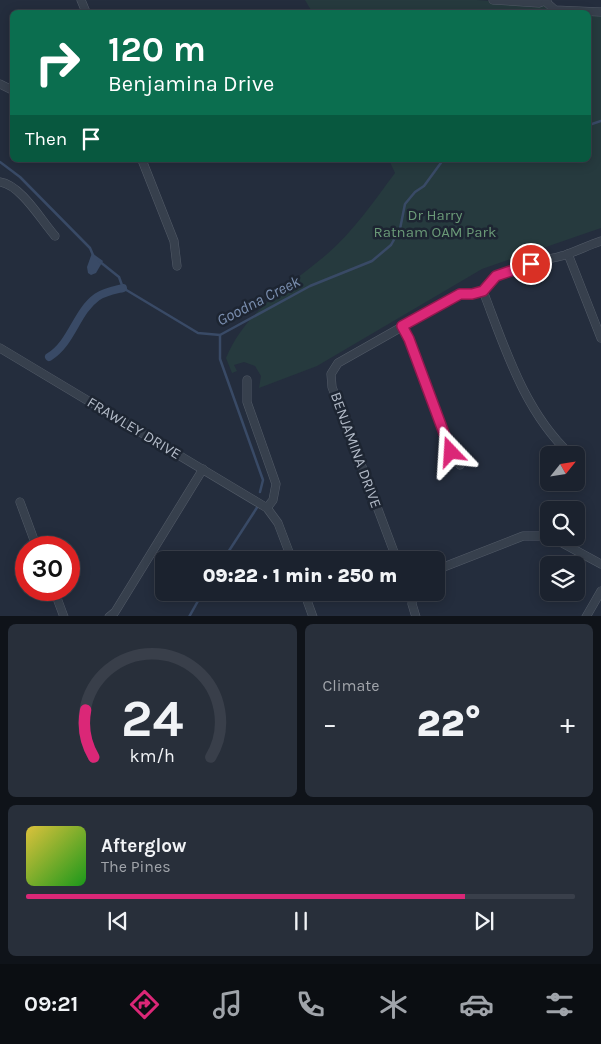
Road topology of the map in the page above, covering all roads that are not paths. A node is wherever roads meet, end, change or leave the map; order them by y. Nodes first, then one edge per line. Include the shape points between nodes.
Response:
1 (493, 0) edge
2 (546, 1) edge
3 (555, 10) edge
4 (143, 162) edge
5 (0, 182) edge
6 (54, 236) dead end
7 (601, 241) edge
8 (568, 254) junction
9 (177, 266) dead end
10 (483, 291) junction
11 (402, 326) junction
12 (601, 338) edge
13 (0, 348) edge
14 (247, 380) dead end
15 (562, 446) edge
16 (460, 465) dead end
17 (203, 470) junction
18 (20, 502) dead end
19 (267, 508) junction
20 (33, 536) edge
21 (540, 536) edge
22 (568, 546) edge
23 (289, 551) edge
24 (394, 551) edge
25 (601, 564) edge
26 (445, 567) edge
27 (601, 591) edge
28 (58, 601) edge
29 (307, 601) edge
30 (412, 601) edge
31 (64, 616) edge
32 (109, 616) edge
33 (313, 616) edge
34 (416, 616) edge
35 (586, 616) edge

1 - 2 street
2 - 3 street
4 - 9 street via 174,241
5 - 6 street via 18,190
7 - 8 street
8 - 10 street via 512,269 496,276
8 - 12 street
10 - 11 street, BENJAMINA DRIVE via 460,294
10 - 15 street via 518,382
11 - 16 street via 451,452
11 - 24 street, BENJAMINA DRIVE via 338,363 332,374 332,387
13 - 17 street, FRAWLEY DRIVE
14 - 19 street via 247,402 276,484 273,500
17 - 19 street, FRAWLEY DRIVE
17 - 32 street via 115,612
18 - 20 street
19 - 23 street via 278,523
21 - 26 street via 524,536
22 - 25 street
27 - 35 street
28 - 31 street
29 - 33 street
30 - 34 street

